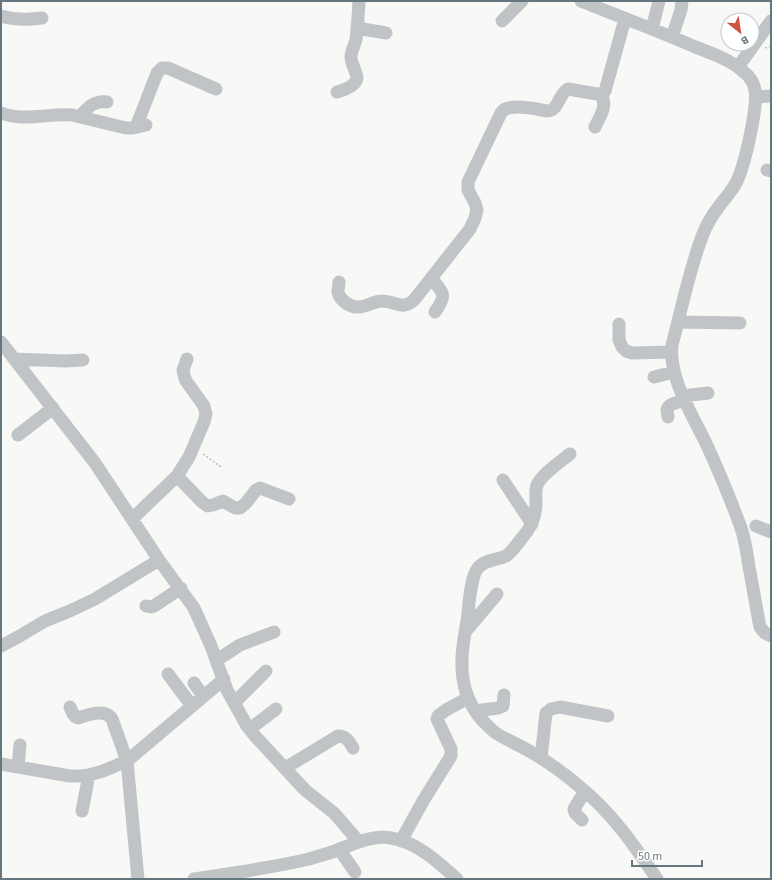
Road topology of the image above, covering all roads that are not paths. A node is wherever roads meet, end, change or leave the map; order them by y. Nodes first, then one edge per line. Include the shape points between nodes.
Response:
1 (359, 1) edge
2 (522, 1) edge
3 (581, 1) edge
4 (659, 1) edge
5 (682, 1) edge
6 (1, 16) edge
7 (42, 18) dead end
8 (625, 19) junction
9 (502, 21) dead end
10 (771, 21) edge
11 (357, 28) junction
12 (652, 29) junction
13 (386, 33) dead end
14 (672, 37) junction
15 (738, 68) junction
16 (216, 89) dead end
17 (337, 92) dead end
18 (601, 94) junction
19 (771, 96) edge
20 (756, 97) junction
21 (107, 102) dead end
22 (1, 113) edge
23 (80, 117) junction
24 (595, 127) dead end
25 (432, 279) junction
26 (339, 282) dead end
27 (435, 312) dead end
28 (678, 322) junction
29 (740, 323) dead end
30 (619, 324) dead end
31 (1, 342) edge
32 (671, 352) junction
33 (14, 358) junction
34 (187, 359) dead end
35 (83, 360) dead end
36 (674, 372) junction
37 (654, 377) dead end
38 (708, 393) dead end
39 (684, 398) junction
40 (53, 408) junction
41 (668, 417) dead end
42 (18, 435) dead end
43 (570, 454) dead end
44 (177, 476) junction
45 (504, 480) dead end
46 (289, 499) dead end
47 (132, 519) junction
48 (532, 524) junction
49 (756, 526) dead end
50 (771, 532) edge
51 (159, 560) junction
52 (181, 588) junction
53 (497, 594) dead end
54 (146, 606) dead end
55 (274, 632) dead end
56 (465, 632) junction
57 (771, 636) edge
58 (1, 646) edge
59 (217, 660) junction
60 (266, 671) dead end
61 (168, 674) dead end
62 (224, 679) junction
63 (194, 683) dead end
64 (504, 695) dead end
65 (203, 696) junction
66 (468, 698) junction
67 (234, 703) junction
68 (192, 706) junction
69 (70, 707) dead end
70 (276, 709) dead end
71 (475, 711) junction
72 (608, 716) dead end
73 (250, 729) junction
74 (20, 745) dead end
75 (353, 748) dead end
76 (541, 758) junction
77 (127, 761) junction
78 (1, 764) edge
79 (18, 767) junction
80 (285, 768) junction
81 (89, 775) junction
82 (585, 791) junction
83 (82, 812) dead end
84 (582, 820) dead end
85 (401, 841) junction
86 (359, 842) junction
87 (339, 849) junction
88 (355, 872) dead end
89 (138, 879) edge
90 (194, 879) edge
91 (458, 879) edge
92 (657, 879) edge

1 - 11 street
2 - 9 street
3 - 8 street
4 - 12 street
5 - 14 street
6 - 7 street via 20,20
8 - 12 street
8 - 18 street via 605,91
10 - 15 street
11 - 13 street
11 - 17 street via 351,56 357,78 346,89
12 - 14 street
14 - 15 street
15 - 20 street via 745,72 754,84
16 - 23 street via 168,68 162,68 157,73 141,126 126,128
18 - 24 street via 604,98 604,108
18 - 25 street via 568,89 552,110 510,107 501,113 468,182 468,190 478,210 475,218 470,229
19 - 20 street
20 - 28 street via 750,134 737,181 703,233
21 - 23 street via 94,103
22 - 23 street via 13,117 64,114
25 - 26 street via 414,300 405,305 383,301 359,307 347,304 342,299 339,294
25 - 27 street via 443,296 443,301
28 - 29 street
28 - 32 street
30 - 32 street via 619,340 626,350 632,353
31 - 33 street
32 - 36 street
33 - 35 street
33 - 40 street
34 - 44 street via 183,370 186,381 204,406 206,414 193,447
36 - 37 street
36 - 39 street
38 - 39 street
39 - 41 street via 669,406
39 - 57 street via 710,451 741,527 760,627
40 - 42 street
40 - 47 street via 95,463
43 - 48 street via 537,484
44 - 46 street via 208,506 223,501 240,508 260,488
44 - 47 street
45 - 48 street
47 - 51 street
48 - 56 street via 507,555 478,568 473,582
49 - 50 street
51 - 52 street
51 - 58 street via 83,606 45,621
52 - 54 street via 154,606
52 - 59 street via 197,612
53 - 56 street
55 - 59 street via 240,645
56 - 66 street via 462,660
59 - 62 street
60 - 67 street
61 - 68 street
62 - 65 street
62 - 67 street
63 - 65 street
64 - 71 street via 503,706
65 - 68 street
66 - 71 street
66 - 85 street via 438,716 451,749 451,756
67 - 73 street
68 - 77 street
69 - 77 street via 78,718 99,713 110,716
70 - 73 street
71 - 76 street via 497,734
72 - 76 street via 560,707 551,709 546,713
73 - 80 street
74 - 79 street
75 - 80 street via 343,736 338,736
76 - 82 street
77 - 81 street
77 - 89 street
78 - 79 street
79 - 81 street via 70,776
80 - 86 street via 305,790 338,817
81 - 83 street
82 - 84 street via 574,809
82 - 92 street via 621,827
85 - 86 street via 383,837
85 - 91 street via 430,856
86 - 87 street
87 - 88 street
87 - 90 street via 266,868

